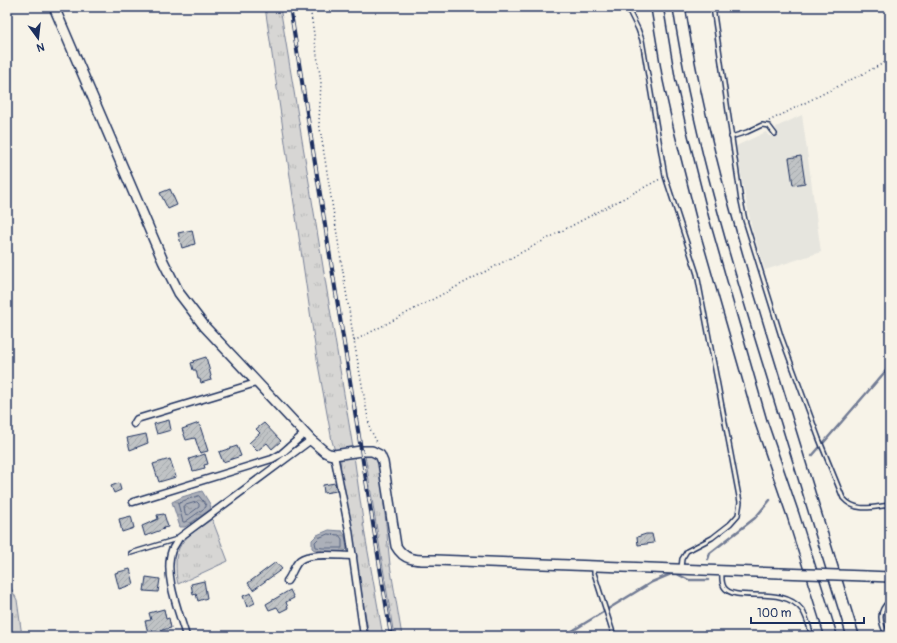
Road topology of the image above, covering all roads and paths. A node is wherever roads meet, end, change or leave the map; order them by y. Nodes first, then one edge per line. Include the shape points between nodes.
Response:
1 (54, 7) edge
2 (310, 7) edge
3 (627, 7) edge
4 (657, 7) edge
5 (679, 7) edge
6 (713, 7) edge
7 (890, 60) edge
8 (762, 125) junction
9 (775, 134) dead end
10 (732, 137) junction
11 (665, 176) junction
12 (354, 341) junction
13 (256, 382) junction
14 (134, 424) dead end
15 (308, 437) junction
16 (334, 455) junction
17 (380, 455) junction
18 (133, 502) dead end
19 (890, 505) edge
20 (179, 538) junction
21 (131, 552) dead end
22 (353, 556) junction
23 (594, 566) junction
24 (681, 568) junction
25 (722, 570) junction
26 (890, 577) edge
27 (287, 581) dead end
28 (890, 601) edge
29 (186, 636) edge
30 (364, 636) edge
31 (614, 636) edge
32 (812, 636) edge
33 (831, 636) edge
34 (853, 636) edge
35 (887, 636) edge

1 - 13 street via 176,288 205,327
2 - 12 path via 321,82 319,122
3 - 11 lane via 642,40
4 - 33 highway via 679,126 703,220 761,422
5 - 34 highway via 700,120 724,214
6 - 10 lane
7 - 8 path
8 - 9 lane via 769,126
8 - 10 lane
10 - 19 lane via 745,220 781,336 843,498 849,504 860,508
11 - 12 path
11 - 24 lane via 697,274 740,502 738,515 730,524 712,538 687,551 682,559
12 - 17 path via 370,429 380,448
13 - 14 street via 137,419
13 - 15 street
15 - 16 street via 325,452
15 - 18 street via 272,459
15 - 20 street
16 - 17 street via 365,451
16 - 22 street
17 - 23 street via 396,546 400,554 413,559
20 - 21 lane
20 - 29 street via 172,550 170,574
22 - 27 street via 305,557 297,564
22 - 30 street
23 - 24 street
23 - 31 lane
24 - 25 street
25 - 26 street, bridge
25 - 32 lane via 724,588 732,593 783,597 793,602 802,610
28 - 35 lane via 884,605 881,614 881,624

